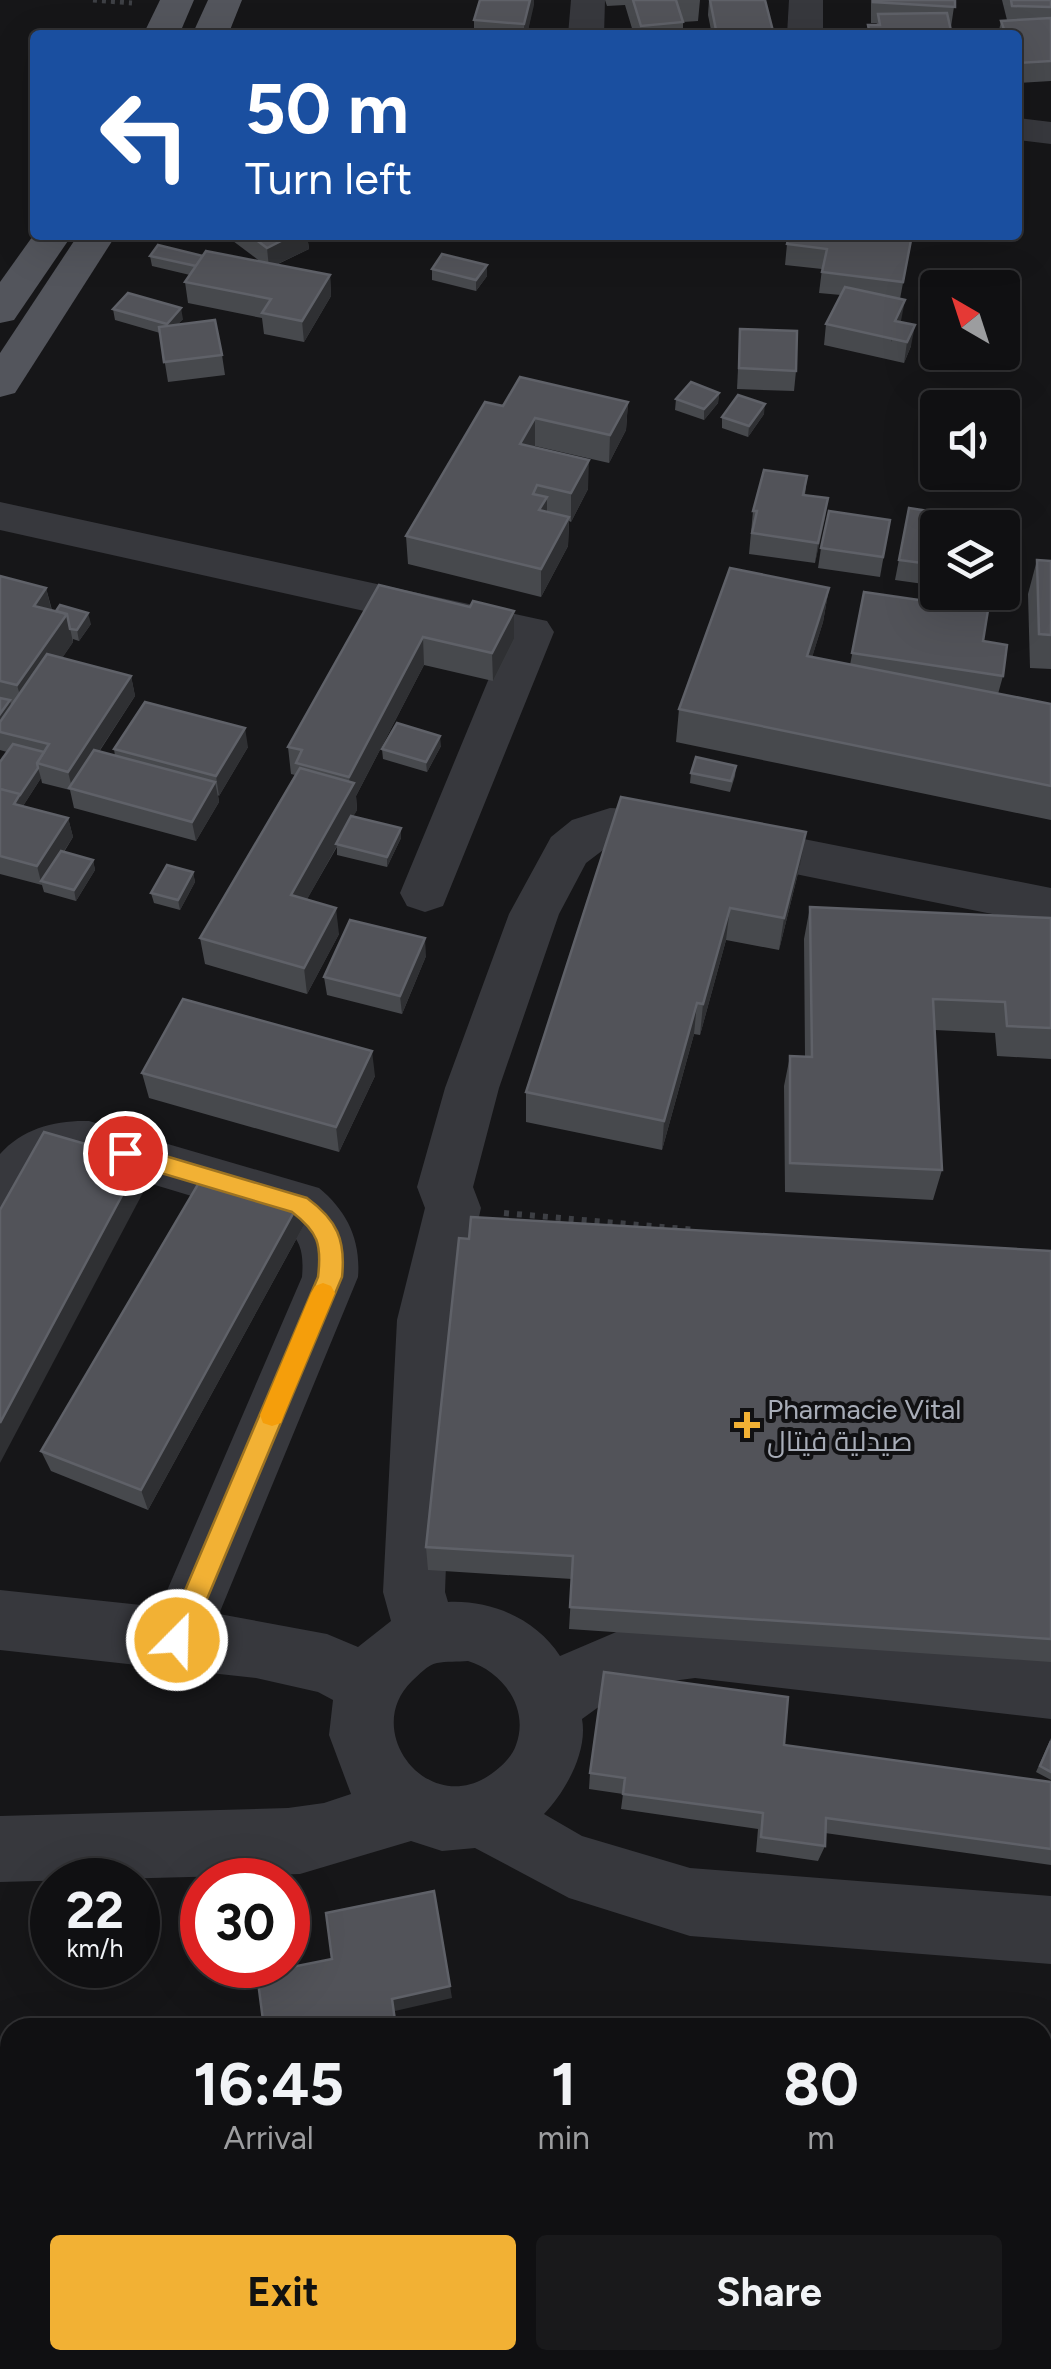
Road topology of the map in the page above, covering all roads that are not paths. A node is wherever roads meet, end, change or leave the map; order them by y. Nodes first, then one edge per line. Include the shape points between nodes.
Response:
1 (177, 0) edge
2 (226, 0) edge
3 (588, 0) edge
4 (806, 0) edge
5 (163, 30) edge
6 (212, 30) edge
7 (586, 30) edge
8 (805, 30) edge
9 (1022, 130) edge
10 (1051, 132) edge
11 (50, 240) edge
12 (94, 240) edge
13 (0, 311) edge
14 (0, 384) edge
15 (0, 516) edge
16 (425, 893) dead end
17 (1051, 906) edge
18 (0, 1199) edge
19 (0, 1620) edge
20 (426, 1635) junction
21 (177, 1640) junction
22 (368, 1685) junction
23 (1051, 1688) edge
24 (551, 1704) junction
25 (408, 1808) junction
26 (481, 1815) junction
27 (0, 1849) edge
28 (1051, 1930) edge

1 - 5 main road
2 - 6 main road
3 - 7 street
4 - 8 street
9 - 10 street
11 - 13 main road
12 - 14 main road
15 - 16 street via 531,632
17 - 20 street via 657,828 610,826 568,850 534,914 472,1088 445,1188 454,1208 426,1320 414,1592
18 - 21 street via 38,1152 61,1142 89,1143 299,1205 322,1222 334,1247 330,1277
19 - 21 street
20 - 22 street via 402,1646
20 - 24 street via 458,1629 518,1650 539,1674
21 - 22 street via 327,1664
22 - 25 street via 360,1719 364,1754 381,1785
23 - 24 street via 659,1647 592,1669
24 - 26 street via 551,1738 538,1773 514,1799
25 - 26 street via 444,1818
25 - 27 street via 313,1839
26 - 28 street via 569,1865 690,1902

